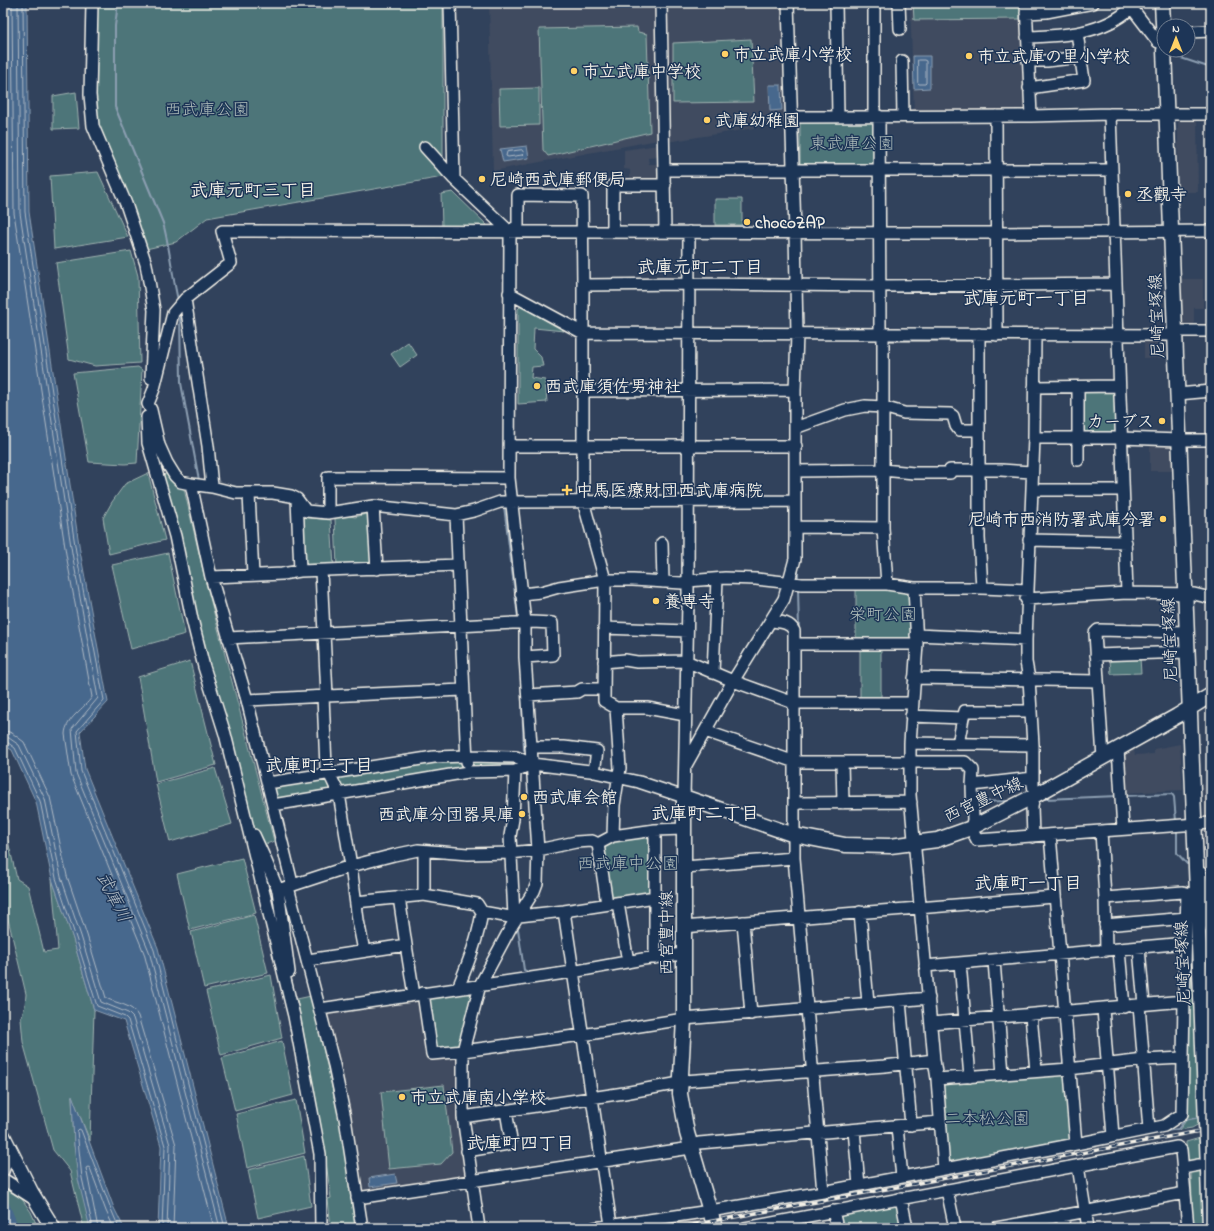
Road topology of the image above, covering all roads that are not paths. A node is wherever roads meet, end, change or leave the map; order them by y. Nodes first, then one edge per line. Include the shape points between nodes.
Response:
1 (92, 3) edge
2 (450, 3) edge
3 (661, 3) edge
4 (788, 3) edge
5 (836, 3) edge
6 (874, 3) edge
7 (899, 3) edge
8 (1093, 3) edge
9 (1162, 3) edge
10 (1129, 6) edge
11 (1026, 8) edge
12 (1163, 18) edge
13 (900, 29) dead end
14 (1211, 31) edge
15 (1196, 32) edge
16 (1077, 33) junction
17 (1027, 37) junction
18 (1156, 40) edge
19 (1080, 57) junction
20 (1164, 58) edge
21 (902, 61) dead end
22 (1028, 61) junction
23 (1029, 88) junction
24 (1110, 114) junction
25 (1167, 114) junction
26 (1211, 114) edge
27 (791, 116) junction
28 (838, 116) junction
29 (876, 116) junction
30 (903, 116) junction
31 (996, 116) junction
32 (1031, 116) junction
33 (425, 147) dead end
34 (664, 170) junction
35 (880, 170) junction
36 (997, 170) junction
37 (1112, 170) junction
38 (794, 171) junction
39 (454, 179) junction
40 (665, 185) junction
41 (1211, 231) edge
42 (510, 232) junction
43 (582, 232) junction
44 (613, 232) junction
45 (665, 232) junction
46 (689, 232) junction
47 (795, 232) junction
48 (880, 232) junction
49 (1114, 232) junction
50 (1171, 232) junction
51 (997, 233) junction
52 (689, 284) junction
53 (1116, 284) junction
54 (583, 285) junction
55 (796, 285) junction
56 (997, 285) junction
57 (880, 286) junction
58 (509, 293) junction
59 (185, 299) junction
60 (1211, 331) edge
61 (583, 333) junction
62 (1175, 333) junction
63 (797, 334) junction
64 (979, 334) junction
65 (689, 335) junction
66 (883, 335) junction
67 (997, 335) junction
68 (1035, 335) junction
69 (1118, 335) junction
70 (1078, 386) junction
71 (1119, 386) junction
72 (1034, 387) junction
73 (582, 390) junction
74 (795, 390) junction
75 (689, 391) junction
76 (1211, 391) edge
77 (1178, 394) junction
78 (148, 404) junction
79 (883, 407) junction
80 (795, 428) junction
81 (978, 430) junction
82 (1034, 438) junction
83 (1078, 438) junction
84 (1121, 438) junction
85 (1180, 440) junction
86 (1211, 440) edge
87 (583, 445) junction
88 (509, 446) junction
89 (688, 446) junction
90 (796, 446) junction
91 (1078, 460) dead end
92 (883, 470) junction
93 (979, 470) junction
94 (796, 471) junction
95 (1032, 472) junction
96 (509, 478) junction
97 (191, 484) junction
98 (212, 487) junction
99 (1032, 490) junction
100 (1123, 490) junction
101 (250, 494) junction
102 (296, 499) junction
103 (583, 501) junction
104 (795, 501) junction
105 (511, 502) junction
106 (688, 502) junction
107 (373, 506) junction
108 (328, 514) junction
109 (456, 515) junction
110 (795, 527) junction
111 (883, 528) junction
112 (1029, 540) junction
113 (1126, 542) junction
114 (662, 543) dead end
115 (458, 565) junction
116 (377, 569) junction
117 (300, 571) junction
118 (321, 571) junction
119 (253, 575) junction
120 (211, 577) junction
121 (716, 579) junction
122 (604, 580) junction
123 (688, 581) junction
124 (663, 582) junction
125 (790, 583) junction
126 (887, 584) junction
127 (914, 588) junction
128 (982, 588) junction
129 (1127, 590) junction
130 (521, 594) junction
131 (1026, 594) junction
132 (1186, 594) junction
133 (1211, 598) edge
134 (771, 621) junction
135 (525, 622) junction
136 (461, 626) junction
137 (604, 628) junction
138 (687, 631) junction
139 (1187, 632) junction
140 (324, 633) junction
141 (228, 638) junction
142 (917, 640) junction
143 (1026, 640) junction
144 (798, 644) junction
145 (1188, 652) junction
146 (1096, 655) junction
147 (526, 657) junction
148 (686, 661) junction
149 (604, 662) junction
150 (713, 673) junction
151 (914, 678) junction
152 (1029, 679) junction
153 (733, 681) junction
154 (1097, 681) junction
155 (604, 689) junction
156 (463, 690) junction
157 (528, 695) junction
158 (1211, 695) edge
159 (325, 696) junction
160 (247, 700) junction
161 (798, 703) junction
162 (912, 703) junction
163 (616, 708) junction
164 (1190, 708) junction
165 (1031, 711) junction
166 (686, 715) junction
167 (911, 716) junction
168 (963, 718) junction
169 (705, 731) junction
170 (910, 743) junction
171 (958, 744) junction
172 (1033, 745) junction
173 (531, 747) junction
174 (1118, 749) junction
175 (467, 756) junction
176 (1103, 758) junction
177 (909, 761) junction
178 (795, 762) junction
179 (842, 762) junction
180 (532, 764) junction
181 (685, 767) junction
182 (515, 771) junction
183 (468, 772) junction
184 (594, 772) junction
185 (329, 773) junction
186 (619, 777) junction
187 (1033, 778) junction
188 (268, 783) junction
189 (339, 794) junction
190 (972, 795) junction
191 (1034, 796) junction
192 (684, 797) junction
193 (911, 802) junction
194 (795, 803) junction
195 (843, 803) junction
196 (273, 805) junction
197 (245, 818) junction
198 (1211, 823) edge
199 (1195, 825) junction
200 (971, 828) junction
201 (684, 829) junction
202 (655, 830) junction
203 (1123, 830) junction
204 (1101, 831) junction
205 (794, 835) junction
206 (1050, 835) junction
207 (613, 836) junction
208 (1033, 837) junction
209 (1196, 842) junction
210 (915, 843) junction
211 (598, 844) junction
212 (538, 850) junction
213 (424, 852) junction
214 (510, 853) junction
215 (794, 858) junction
216 (351, 866) junction
217 (685, 867) junction
218 (290, 886) junction
219 (278, 890) junction
220 (424, 895) junction
221 (399, 897) junction
222 (655, 897) junction
223 (1054, 897) junction
224 (1105, 898) junction
225 (356, 902) junction
226 (612, 903) junction
227 (920, 908) junction
228 (564, 911) junction
229 (482, 912) junction
230 (860, 912) junction
231 (516, 916) junction
232 (800, 917) junction
233 (1186, 918) junction
234 (743, 922) junction
235 (1105, 925) junction
236 (683, 927) junction
237 (1211, 929) edge
238 (1186, 943) junction
239 (406, 945) junction
240 (1139, 948) junction
241 (1119, 950) junction
242 (364, 951) junction
243 (1106, 951) junction
244 (683, 954) junction
245 (1060, 955) junction
246 (655, 958) junction
247 (308, 960) junction
248 (994, 961) junction
249 (628, 962) junction
250 (960, 963) junction
251 (926, 966) junction
252 (572, 972) junction
253 (480, 985) junction
254 (458, 988) junction
255 (418, 994) junction
256 (929, 998) junction
257 (900, 1001) junction
258 (1184, 1001) junction
259 (868, 1003) junction
260 (1142, 1005) junction
261 (1124, 1007) junction
262 (807, 1008) junction
263 (320, 1009) junction
264 (1103, 1009) junction
265 (1064, 1012) junction
266 (751, 1014) junction
267 (1031, 1015) junction
268 (294, 1016) junction
269 (998, 1018) junction
270 (684, 1019) junction
271 (965, 1020) junction
272 (931, 1023) junction
273 (582, 1034) junction
274 (463, 1051) junction
275 (1182, 1058) junction
276 (934, 1060) junction
277 (1144, 1060) junction
278 (906, 1063) junction
279 (1107, 1064) junction
280 (1069, 1068) junction
281 (813, 1071) junction
282 (1036, 1071) junction
283 (1003, 1074) junction
284 (970, 1077) junction
285 (938, 1079) junction
286 (680, 1083) junction
287 (592, 1098) junction
288 (506, 1111) junction
289 (462, 1117) junction
290 (940, 1122) junction
291 (911, 1125) junction
292 (897, 1127) junction
293 (1150, 1129) junction
294 (854, 1130) junction
295 (818, 1132) junction
296 (3, 1136) edge
297 (1113, 1136) junction
298 (1076, 1144) junction
299 (691, 1146) junction
300 (467, 1151) junction
301 (3, 1159) edge
302 (601, 1162) junction
303 (1200, 1165) dead end
304 (1078, 1166) junction
305 (1183, 1168) junction
306 (944, 1169) junction
307 (3, 1171) edge
308 (902, 1177) junction
309 (3, 1179) edge
310 (472, 1182) junction
311 (859, 1185) junction
312 (947, 1190) junction
313 (823, 1192) junction
314 (1185, 1193) junction
315 (358, 1198) junction
316 (901, 1198) junction
317 (35, 1199) junction
318 (710, 1211) junction
319 (833, 1211) junction
320 (1086, 1211) junction
321 (1062, 1215) junction
322 (611, 1225) junction
323 (53, 1228) edge
324 (321, 1228) edge
325 (362, 1228) edge
326 (479, 1228) edge
327 (594, 1228) edge
328 (715, 1228) edge
329 (745, 1228) edge
330 (837, 1228) edge
331 (907, 1228) edge
332 (955, 1228) edge
333 (996, 1228) edge
334 (1064, 1228) edge
335 (1088, 1228) edge
336 (1188, 1228) edge
337 (1210, 1228) edge

1 - 78 street via 90,94 93,126 133,224 146,264 154,310
2 - 39 street
3 - 34 street
4 - 27 street
5 - 28 street
6 - 29 street
7 - 13 street
8 - 11 street via 1046,12
9 - 12 main road
10 - 16 street via 1115,19 1095,30
10 - 18 street
11 - 17 street
14 - 15 street
16 - 17 street
16 - 19 street
17 - 22 street
19 - 22 street
19 - 23 street via 1084,80
20 - 25 main road, 尼崎宝塚線
21 - 30 street
22 - 23 street
23 - 32 street
24 - 25 street
24 - 32 street
24 - 37 street
25 - 26 street
25 - 50 main road, 尼崎宝塚線
27 - 28 street
27 - 38 street
28 - 29 street
29 - 30 street
29 - 35 street
30 - 31 street
31 - 32 street
31 - 36 street
33 - 39 street
34 - 38 street
34 - 40 street
35 - 36 street
35 - 38 street
35 - 48 street
36 - 37 street
36 - 51 street
37 - 49 street
38 - 47 street
39 - 42 street
40 - 44 street via 613,185
40 - 45 street
41 - 50 street
42 - 43 street
42 - 43 street via 518,225 518,195 582,196
42 - 58 street
42 - 59 street via 222,231 230,263
43 - 44 street
43 - 54 street
44 - 45 street
45 - 46 street
46 - 47 street
46 - 52 street
47 - 48 street
47 - 55 street
48 - 51 street
48 - 57 street
49 - 50 street
49 - 51 street
49 - 53 street
50 - 62 main road, 尼崎宝塚線
51 - 56 street
52 - 54 street
52 - 55 street
52 - 65 street
53 - 56 street
53 - 69 street
54 - 61 street
55 - 57 street
55 - 63 street
56 - 57 street
56 - 67 street
57 - 66 street via 880,330
58 - 61 street
58 - 88 street
59 - 78 street via 170,318 154,389
59 - 98 street
60 - 62 street
61 - 65 street
61 - 73 street
62 - 69 street
62 - 77 main road, 尼崎宝塚線
63 - 65 street
63 - 66 street
63 - 74 street
64 - 66 street
64 - 67 street
64 - 81 street
65 - 75 street
66 - 79 street
67 - 68 street
68 - 69 street
68 - 72 street
69 - 71 street
70 - 71 street
70 - 72 street
70 - 83 street
71 - 84 street
72 - 82 street
73 - 75 street
73 - 87 street
74 - 75 street
74 - 80 street
75 - 89 street
76 - 77 street
77 - 85 main road, 尼崎宝塚線
78 - 97 street via 159,445 167,463 181,482
78 - 197 street via 148,443 175,536 192,620 225,734
79 - 80 street via 865,406 845,410
79 - 81 street via 904,413 950,414 959,430
79 - 92 street
80 - 90 street
81 - 93 street
82 - 83 street
82 - 95 street
83 - 84 street
83 - 91 street
84 - 85 street
84 - 100 street
85 - 86 street
85 - 132 main road, 尼崎宝塚線
87 - 88 street
87 - 89 street
87 - 103 street
88 - 96 street
89 - 90 street
89 - 106 street
90 - 94 street
92 - 93 street via 936,473 950,470
92 - 94 street
92 - 111 street
93 - 95 street
93 - 128 street
94 - 104 street
95 - 99 street
96 - 105 street
96 - 108 street via 328,477
97 - 98 street
97 - 120 street
98 - 101 street
99 - 100 street
99 - 112 street
100 - 113 street
101 - 102 street via 273,493
101 - 119 street
102 - 108 street via 306,511
102 - 117 street
103 - 105 street
103 - 106 street
103 - 122 street
104 - 106 street
104 - 110 street
105 - 109 street via 500,502
105 - 130 street
106 - 123 street
107 - 108 street
107 - 109 street
107 - 116 street
109 - 115 street
110 - 111 street
110 - 125 street via 795,559
111 - 126 street
112 - 113 street
112 - 131 street
113 - 129 street
114 - 124 street
115 - 116 street
115 - 136 street
116 - 118 street
117 - 118 street
117 - 119 street
118 - 140 street
119 - 120 street
120 - 141 street
121 - 123 street
121 - 125 street via 756,579
121 - 150 street
122 - 124 street
122 - 130 street
122 - 137 street
123 - 124 street via 682,584
123 - 138 street
125 - 126 street
125 - 134 street
126 - 127 street
127 - 128 street
127 - 142 street
128 - 131 street
129 - 131 street
129 - 132 street
130 - 135 street
131 - 143 street
132 - 133 street
132 - 139 main road, 尼崎宝塚線
134 - 144 street via 792,626
134 - 153 street
135 - 136 street
135 - 147 street
135 - 147 street via 552,623 553,655
136 - 140 street
136 - 156 street
137 - 138 street
137 - 149 street
138 - 148 street
139 - 145 main road, 尼崎宝塚線
139 - 146 street via 1098,630 1095,633
140 - 141 street
140 - 159 street
141 - 160 street
142 - 143 street
142 - 144 street
142 - 151 street
143 - 152 street
144 - 161 street
145 - 146 street
145 - 164 main road, 尼崎宝塚線
146 - 154 street
147 - 157 street
148 - 149 street
148 - 150 street
148 - 166 street
149 - 155 street
150 - 153 street
151 - 152 street
151 - 162 street
152 - 154 street
152 - 165 street
153 - 161 street
153 - 169 street
154 - 176 street
155 - 157 street
155 - 163 street via 604,701
156 - 159 street
156 - 175 street
157 - 173 street
158 - 164 main road, 西宮豊中線
159 - 160 street
159 - 185 street via 326,767
160 - 188 street
161 - 162 street
161 - 178 street
162 - 167 street
163 - 166 street via 647,708
163 - 186 street
164 - 174 main road, 西宮豊中線
164 - 199 main road, 尼崎宝塚線
165 - 168 street via 965,711
165 - 172 street
166 - 181 street
167 - 168 street
167 - 170 street
168 - 171 street
169 - 178 street
169 - 181 street
170 - 171 street
170 - 177 street
171 - 172 street
172 - 187 street
173 - 180 street
173 - 184 street via 597,751
174 - 176 main road, 西宮豊中線
174 - 203 street
175 - 180 street via 516,757
175 - 183 street
175 - 185 street via 434,757
176 - 191 main road, 西宮豊中線
177 - 179 street
177 - 190 street via 965,762 973,770
177 - 193 street
178 - 179 street
178 - 194 street
179 - 195 street
180 - 182 street
180 - 184 street
180 - 212 street
181 - 192 street
182 - 183 street
182 - 214 street
183 - 189 street
184 - 186 street
185 - 188 street
185 - 189 street
186 - 192 street
186 - 207 street via 614,805
187 - 190 street
187 - 191 street
188 - 196 street
189 - 196 street
189 - 216 street
190 - 200 street
191 - 200 main road, 西宮豊中線
191 - 208 street
192 - 201 main road, 西宮豊中線
192 - 205 main road, 西宮豊中線
193 - 195 street
193 - 210 street
194 - 195 street
194 - 205 street
196 - 218 street via 291,879
197 - 219 street
197 - 268 street
198 - 199 street
199 - 203 street
199 - 209 main road, 尼崎宝塚線
200 - 208 street via 976,840
200 - 210 main road, 西宮豊中線 via 937,840
201 - 202 street
201 - 217 main road, 西宮豊中線
202 - 207 street
202 - 222 street
203 - 204 street
204 - 206 street
204 - 224 street
205 - 210 main road, 西宮豊中線 via 851,846
205 - 215 street
206 - 208 street
206 - 223 street
207 - 211 street
209 - 237 street
209 - 337 main road, 尼崎宝塚線, bridge
210 - 227 street
211 - 212 street via 592,841 576,842
211 - 226 street
212 - 214 street
212 - 231 street via 537,883
213 - 214 street
213 - 216 street via 418,850
213 - 220 street
214 - 231 street
215 - 217 street
215 - 232 street
216 - 218 street
216 - 225 street
217 - 236 main road, 西宮豊中線
218 - 219 street
218 - 247 street via 289,891
219 - 268 street
220 - 221 street
220 - 229 street via 477,904
221 - 225 street
221 - 239 street
222 - 226 street
222 - 246 street
223 - 227 street
223 - 245 street
224 - 233 street via 1183,892 1187,893
224 - 235 street
225 - 242 street
226 - 228 street
226 - 249 street
227 - 230 street
227 - 251 street
228 - 231 street
228 - 252 street
229 - 231 street
229 - 254 street via 476,941
230 - 232 street
230 - 259 street
231 - 253 street
232 - 234 street
232 - 262 street
233 - 235 street
233 - 238 street
234 - 236 street
234 - 266 street
235 - 243 street
236 - 244 main road, 西宮豊中線
238 - 240 street
238 - 258 street
239 - 242 street
239 - 255 street
240 - 241 street
240 - 260 street
241 - 243 street
241 - 261 street
242 - 247 street
243 - 245 street
244 - 246 street
244 - 270 main road, 西宮豊中線
245 - 248 street
245 - 265 street
246 - 249 street
247 - 263 street
248 - 250 street
248 - 269 street
249 - 252 street
250 - 251 street
250 - 271 street
251 - 256 street
252 - 253 street
252 - 273 street
253 - 254 street
253 - 274 street
254 - 255 street
255 - 263 street
255 - 274 street via 432,1054
256 - 257 street
256 - 272 street
257 - 259 street
257 - 278 street
258 - 260 street
258 - 275 street
259 - 262 street
260 - 261 street
260 - 277 street
261 - 264 street
262 - 266 street
262 - 281 street
263 - 315 street via 345,1118
264 - 265 street
264 - 279 street
265 - 267 street
265 - 280 street
266 - 270 street
267 - 269 street
267 - 282 street
268 - 324 street via 320,1154
269 - 271 street
269 - 283 street
270 - 273 street
270 - 286 main road, 西宮豊中線
271 - 272 street
271 - 284 street
272 - 276 street
273 - 274 street
273 - 287 street
274 - 289 street
275 - 277 street
275 - 293 street via 1182,1114 1164,1126
276 - 278 street
276 - 285 street
277 - 279 street
277 - 293 street
278 - 281 street
278 - 291 street
279 - 280 street
279 - 297 street
280 - 282 street
280 - 298 street
281 - 286 street
281 - 295 street
282 - 283 street
283 - 284 street
284 - 285 street
285 - 290 street
286 - 287 street
286 - 299 main road, 西宮豊中線 via 682,1108
287 - 288 street
287 - 302 street
288 - 289 street
288 - 300 street via 511,1140 508,1144
289 - 300 street
290 - 291 street
290 - 306 street
291 - 292 street
292 - 294 street
292 - 308 street
293 - 297 street
294 - 295 street
294 - 311 street
295 - 299 street via 699,1143
295 - 313 street
296 - 317 main road
297 - 298 street
298 - 306 street
299 - 302 street
299 - 318 main road, 西宮豊中線
300 - 310 street
301 - 307 street
302 - 310 street
302 - 322 street
303 - 305 street
304 - 305 street via 1177,1147 1181,1150
304 - 312 street
304 - 320 street
305 - 314 street
306 - 308 street
308 - 311 street
309 - 317 street
310 - 315 street
310 - 326 street
311 - 313 street
312 - 316 street
312 - 332 street
313 - 318 street
314 - 320 street
314 - 336 street
315 - 325 street
316 - 319 street
316 - 331 street
317 - 323 main road
318 - 322 street
318 - 328 main road, 西宮豊中線
319 - 329 street
319 - 330 street
320 - 321 street
320 - 335 street
321 - 333 street
321 - 334 street
322 - 327 street

